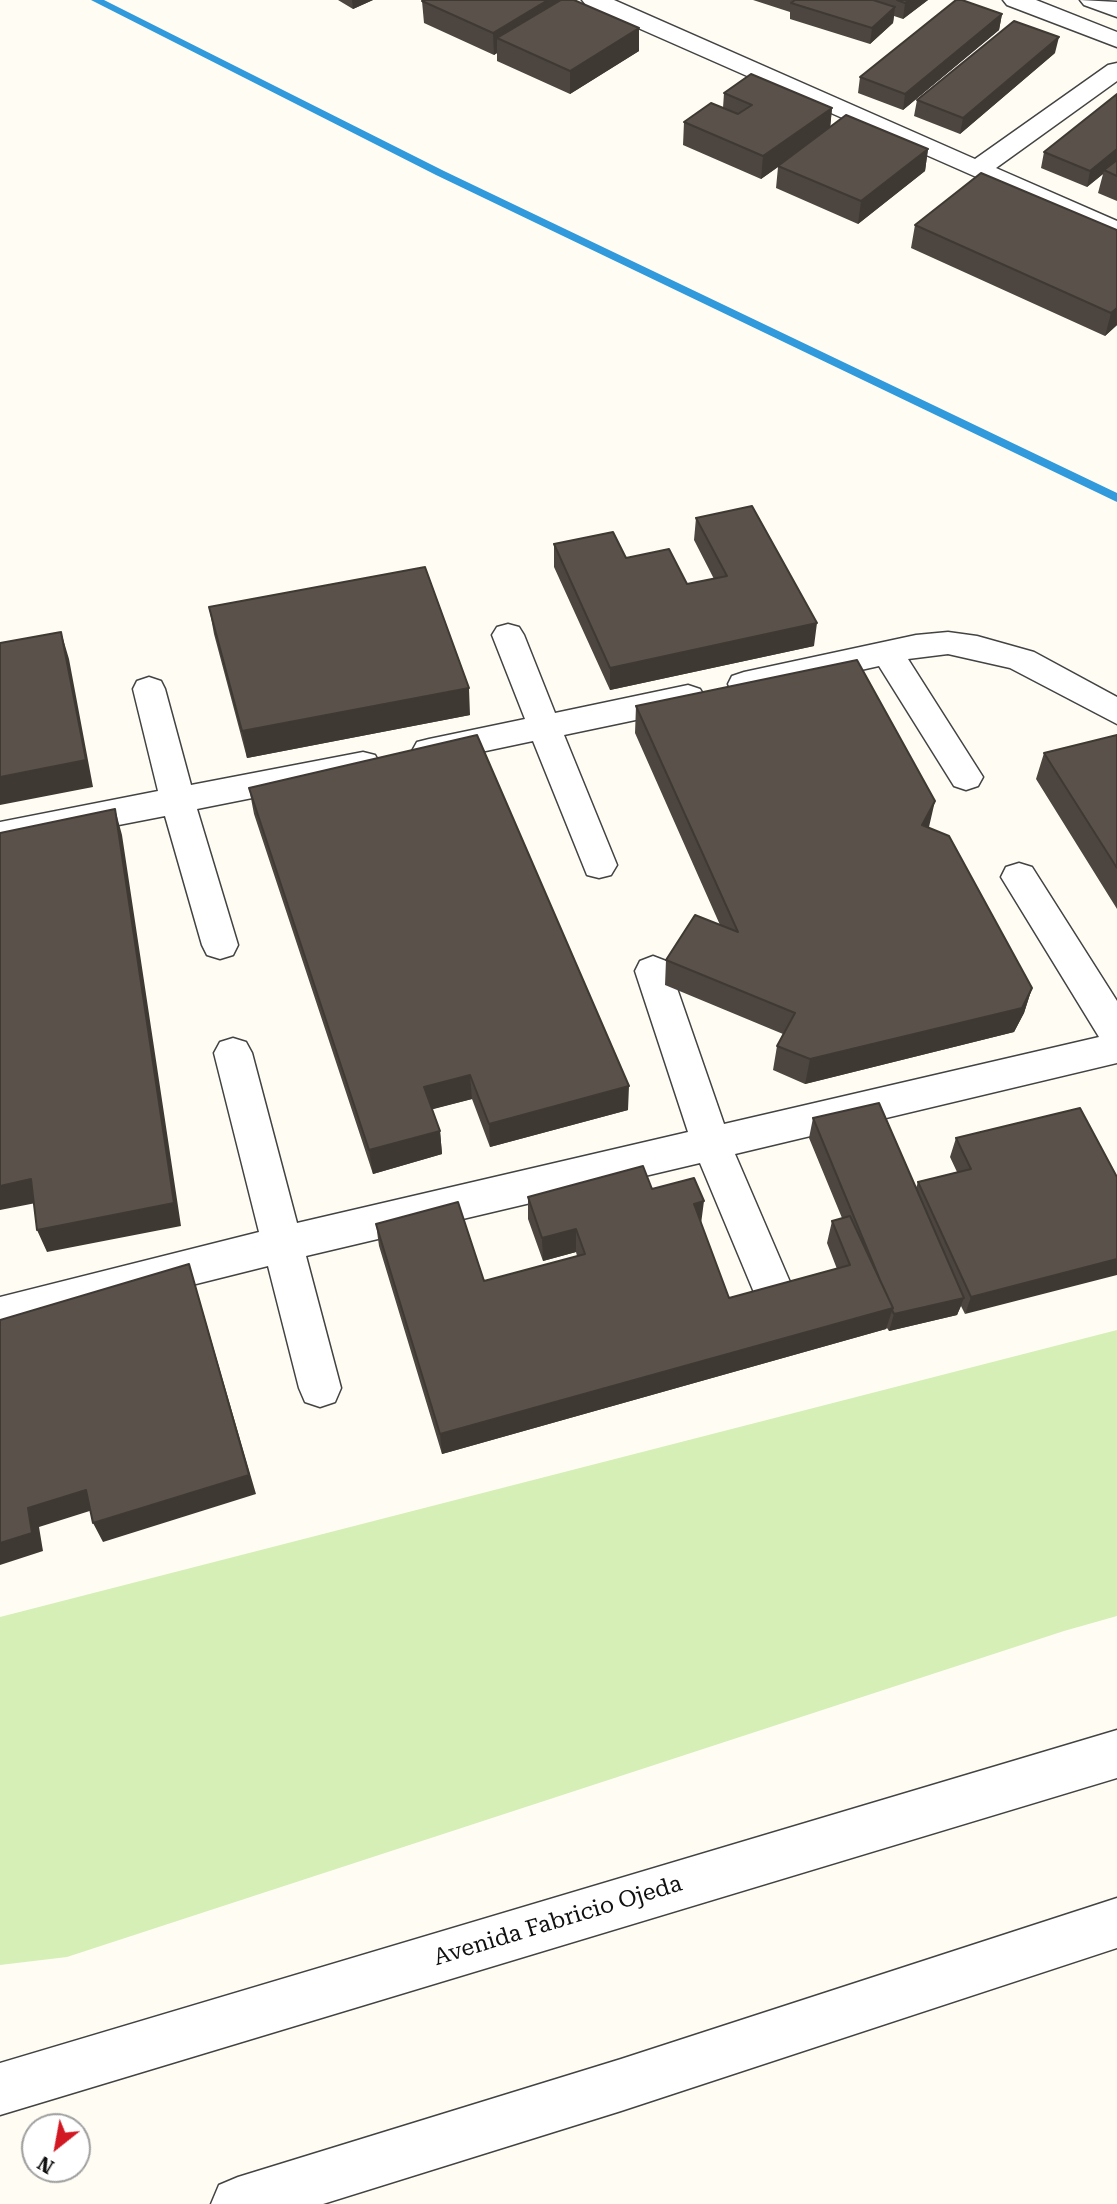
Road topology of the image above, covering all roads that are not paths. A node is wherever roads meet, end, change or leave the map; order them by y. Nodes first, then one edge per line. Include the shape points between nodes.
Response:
1 (594, 0) edge
2 (1016, 0) edge
3 (1092, 0) edge
4 (1117, 10) edge
5 (1117, 40) edge
6 (1117, 70) edge
7 (978, 169) junction
8 (1117, 231) edge
9 (508, 635) dead end
10 (887, 652) junction
11 (149, 689) dead end
12 (1117, 712) edge
13 (545, 729) junction
14 (966, 777) dead end
15 (177, 799) junction
16 (0, 835) edge
17 (599, 865) dead end
18 (1019, 877) dead end
19 (220, 945) dead end
20 (653, 971) dead end
21 (1117, 1033) edge
22 (1117, 1048) edge
23 (233, 1053) dead end
24 (712, 1145) junction
25 (284, 1244) junction
26 (772, 1289) edge
27 (0, 1315) edge
28 (320, 1388) dead end
29 (1117, 1754) edge
30 (1117, 1923) edge
31 (0, 2089) edge
32 (239, 2204) edge

1 - 7 street
2 - 5 street
3 - 4 street
6 - 7 street
7 - 8 street
9 - 13 street
10 - 12 street via 948,643 1002,653
10 - 13 street
10 - 14 street
11 - 15 street
13 - 15 street
13 - 17 street
15 - 16 street
15 - 19 street
18 - 21 street
20 - 24 street
22 - 24 street
23 - 25 street
24 - 25 street
24 - 26 street
25 - 27 street
25 - 28 street
29 - 31 street, Avenida Fabricio Ojeda
30 - 32 street

